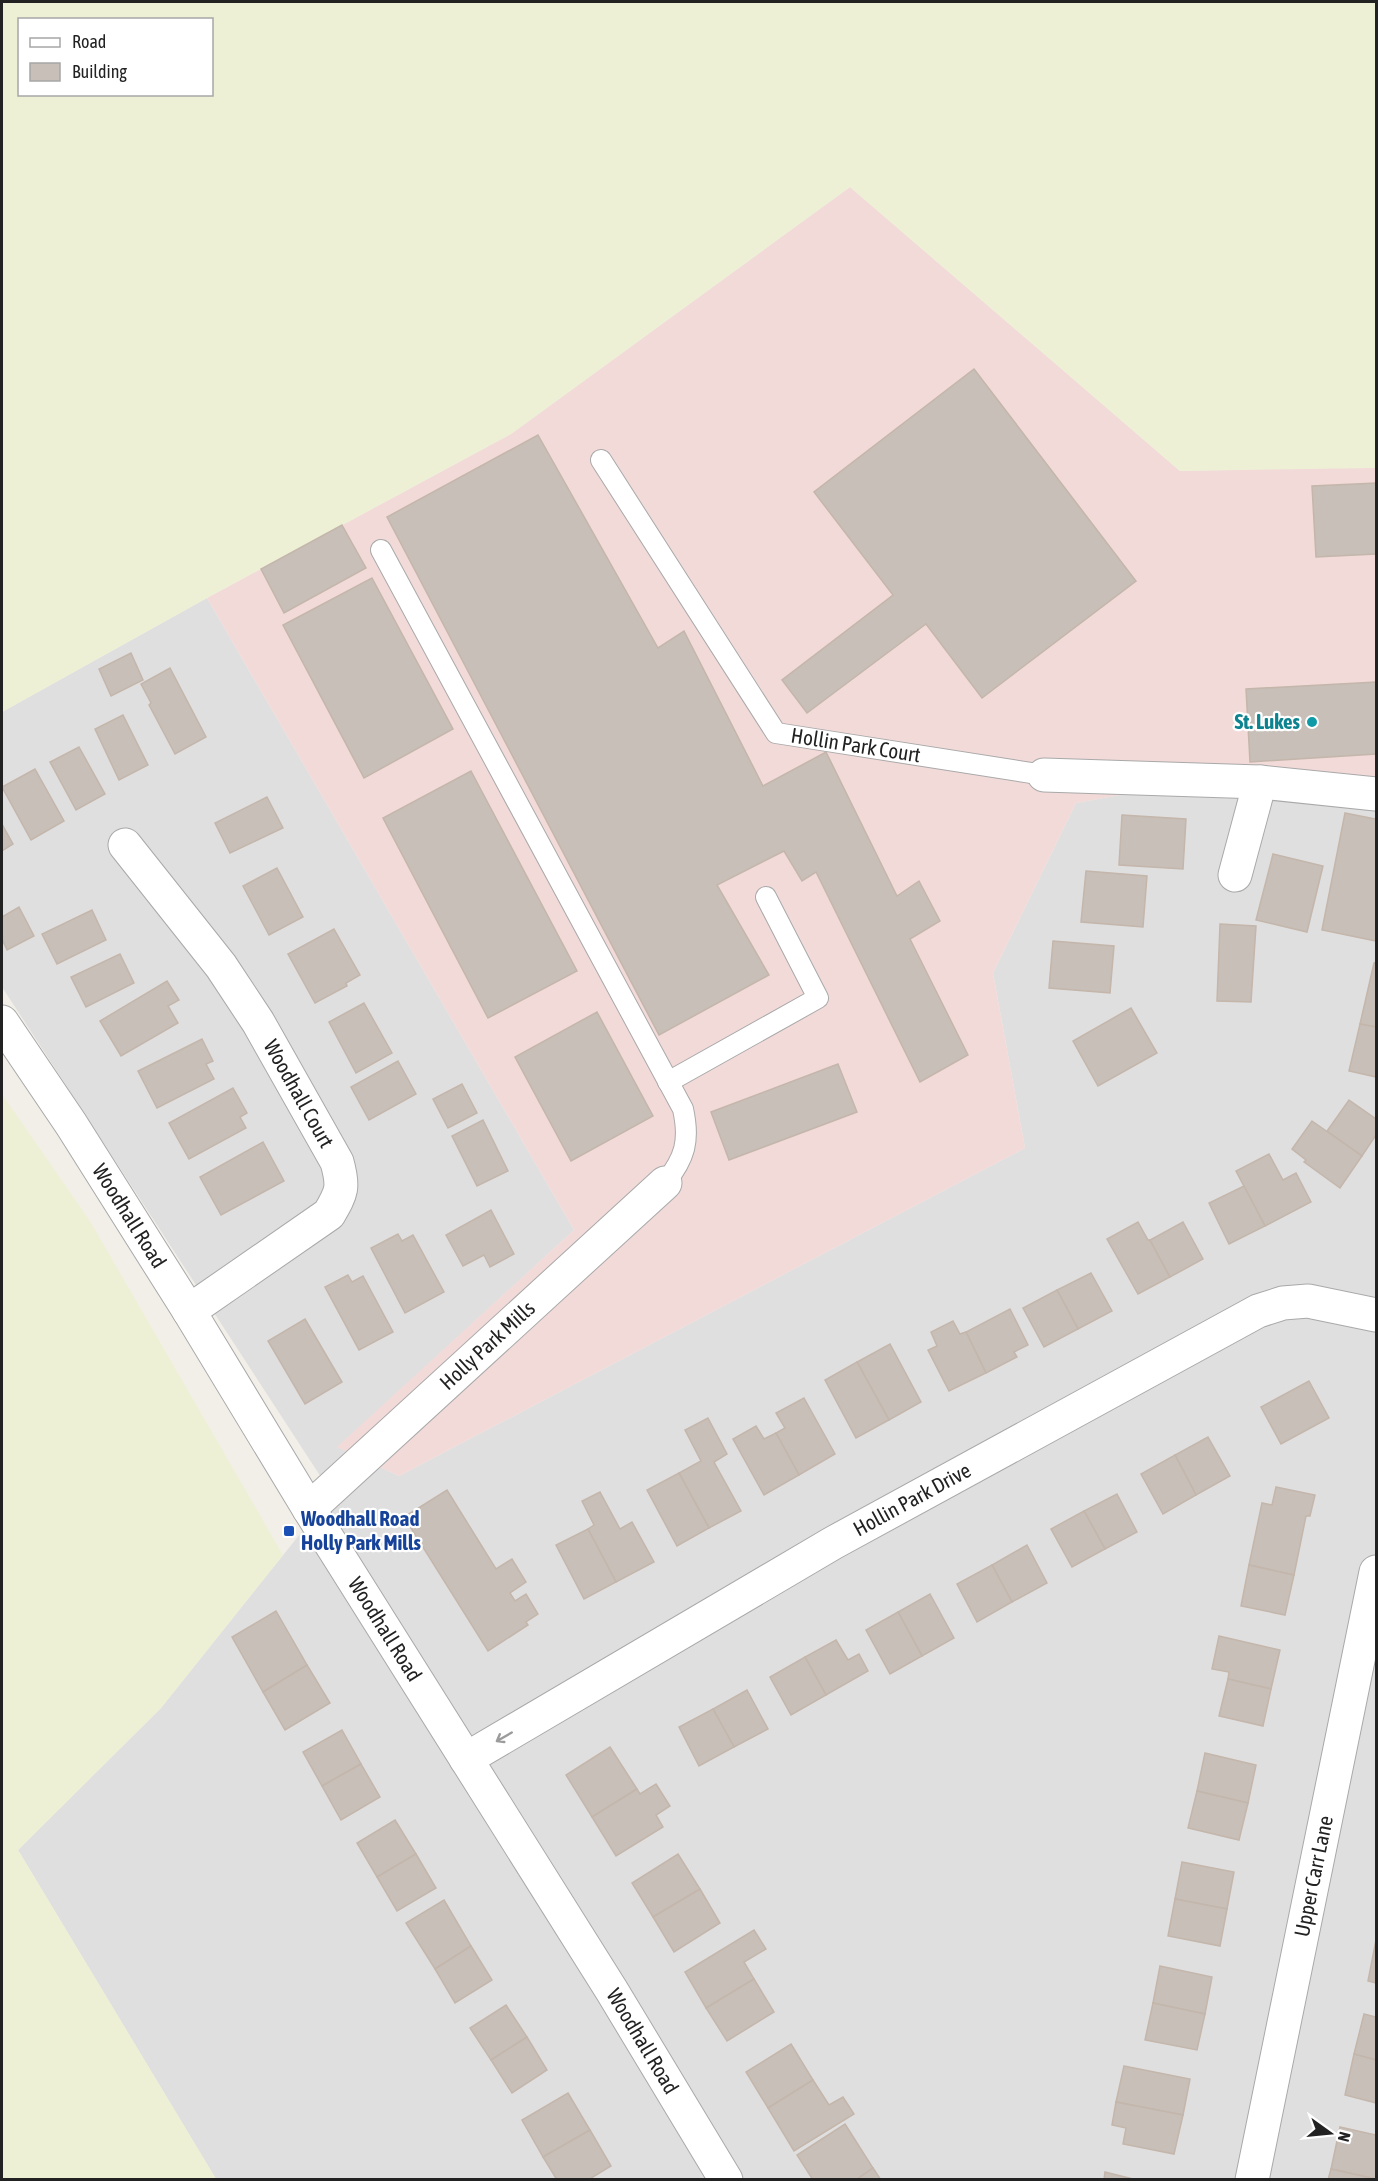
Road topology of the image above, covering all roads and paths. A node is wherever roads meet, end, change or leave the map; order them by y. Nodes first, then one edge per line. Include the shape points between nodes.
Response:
1 (601, 460) dead end
2 (381, 550) dead end
3 (1044, 775) joint
4 (1260, 782) junction
5 (1377, 794) edge
6 (125, 845) dead end
7 (1235, 875) dead end
8 (766, 897) dead end
9 (2, 1022) edge
10 (668, 1082) junction
11 (665, 1183) joint
12 (189, 1311) junction
13 (1377, 1315) edge
14 (309, 1509) junction
15 (1377, 1572) edge
16 (466, 1759) junction
17 (726, 2180) edge
18 (1251, 2180) edge

1 - 3 lane, Hollin Park Court via 776,733
2 - 10 lane
3 - 4 street, Hollin Park Court
4 - 5 street, Hollin Park Court
4 - 7 street
6 - 12 street, Woodhall Court via 221,966 258,1022 337,1162 342,1181 339,1197 329,1214
8 - 10 lane via 818,998
9 - 12 street, Woodhall Road
10 - 11 lane via 683,1109 687,1128 686,1147
11 - 14 street, Holly Park Mills
12 - 14 street, Woodhall Road
13 -> 16 street, Hollin Park Drive via 1308,1301 1283,1302 1258,1311 833,1543
14 - 16 street, Woodhall Road
15 - 18 street, Upper Carr Lane
16 - 17 street, Woodhall Road

